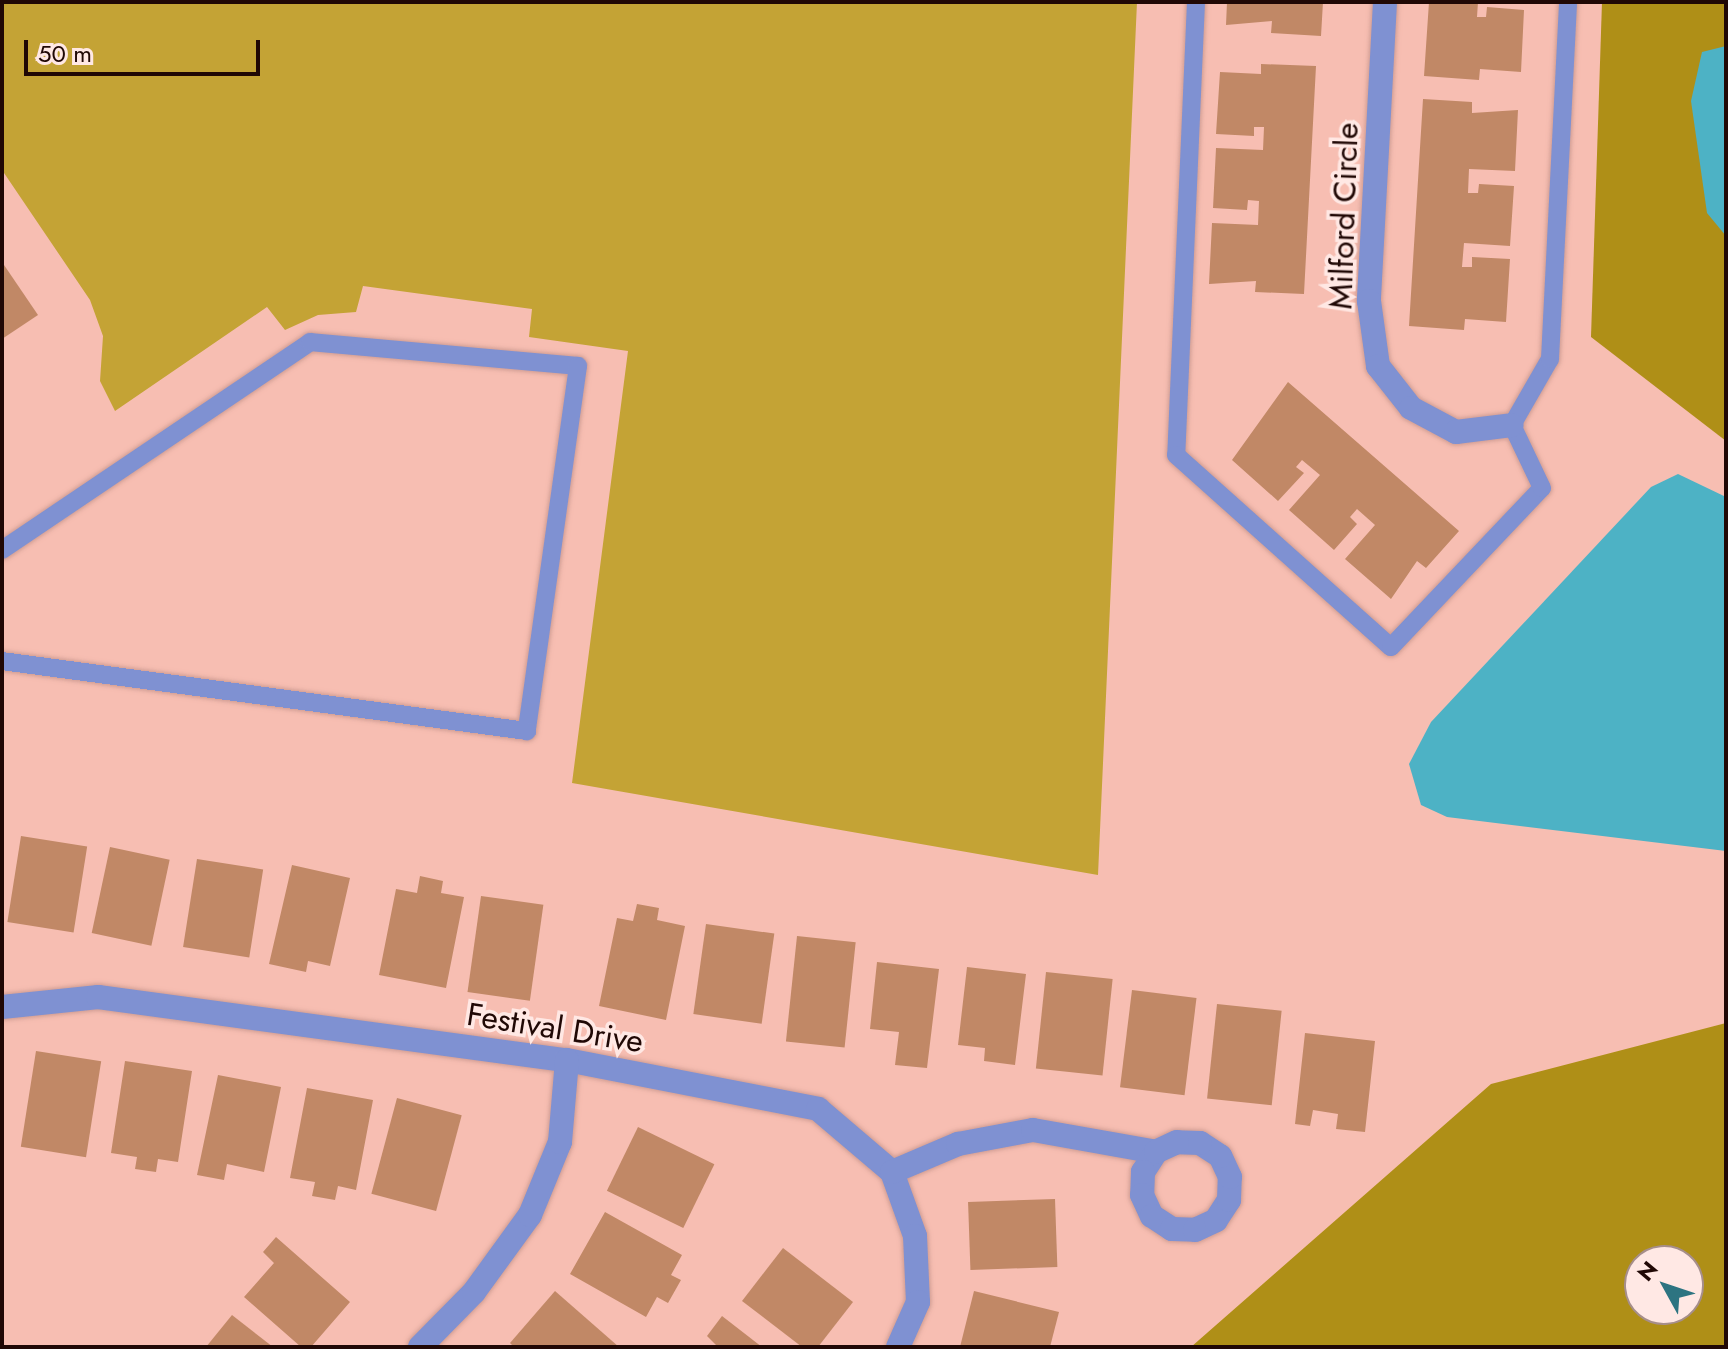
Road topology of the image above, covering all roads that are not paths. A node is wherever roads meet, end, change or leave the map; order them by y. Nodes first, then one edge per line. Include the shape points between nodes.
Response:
1 (1196, 2) edge
2 (1385, 2) edge
3 (1568, 2) edge
4 (1512, 425) junction
5 (2, 550) edge
6 (2, 661) edge
7 (2, 1007) edge
8 (567, 1060) junction
9 (1156, 1152) dead end
10 (892, 1172) junction
11 (420, 1347) edge
12 (898, 1347) edge

1 - 4 lane via 1176,455 1391,647 1542,488
2 - 4 street, Milford Circle via 1369,301 1378,366 1411,408 1456,432
3 - 4 lane via 1550,359
5 - 6 lane via 310,342 578,366 527,731
7 - 8 street, Festival Drive via 98,997
8 - 10 street, Festival Drive via 818,1109
8 - 11 street via 560,1142 530,1215 474,1292
9 - 10 street via 1033,1130 958,1144
10 - 12 street, Festival Drive via 915,1236 918,1302

